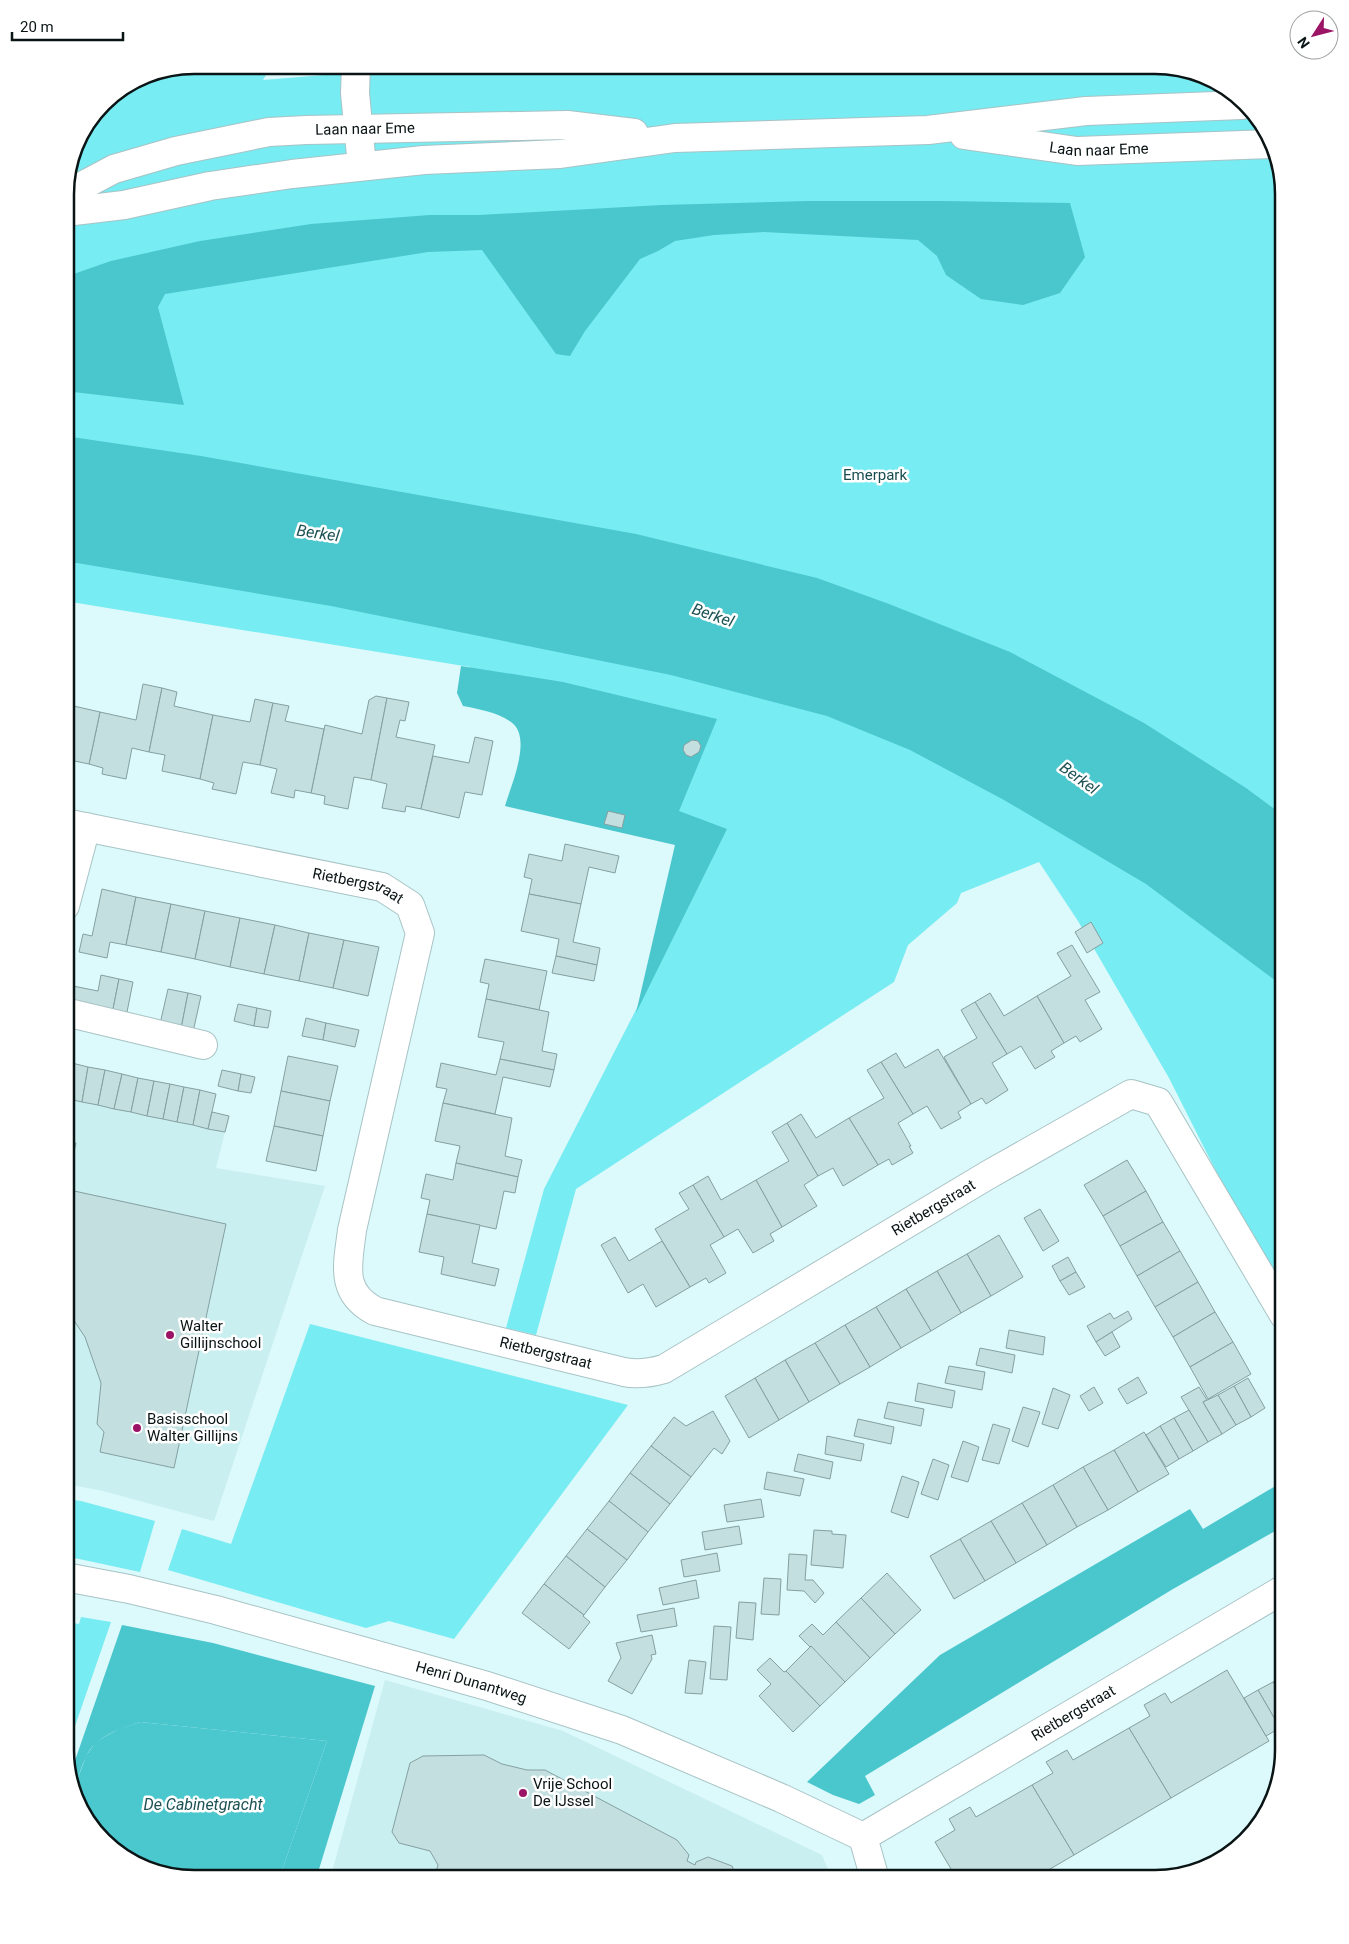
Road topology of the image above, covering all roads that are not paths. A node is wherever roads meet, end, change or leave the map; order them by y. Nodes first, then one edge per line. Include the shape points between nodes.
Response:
1 (356, 74) edge
2 (1235, 105) edge
3 (359, 129) junction
4 (928, 130) junction
5 (675, 138) junction
6 (1264, 144) edge
7 (362, 166) junction
8 (74, 190) edge
9 (74, 211) edge
10 (75, 825) edge
11 (74, 1014) edge
12 (204, 1045) dead end
13 (1275, 1300) edge
14 (74, 1579) edge
15 (1275, 1595) edge
16 (863, 1836) junction
17 (872, 1870) edge

1 - 3 street
2 - 4 street, Laan naar Eme via 1086,110
3 - 5 street, Laan naar Eme via 567,125
3 - 7 street
3 - 8 street, Laan naar Eme via 269,132 176,151 114,169
4 - 5 street, Laan naar Eme
4 - 6 street, Laan naar Eme via 1077,151
5 - 7 street, Laan naar Eme via 560,154
7 - 9 street, Laan naar Eme via 210,186 124,205
10 - 13 street, Rietbergstraat via 382,887 410,905 420,933 352,1230 347,1272 355,1295 363,1305 375,1311 624,1372 635,1374 664,1369 988,1175 1131,1094 1158,1102
11 - 12 street
14 - 16 street, Henri Dunantweg via 216,1610 487,1686 622,1730
15 - 16 street, Rietbergstraat
16 - 17 street

